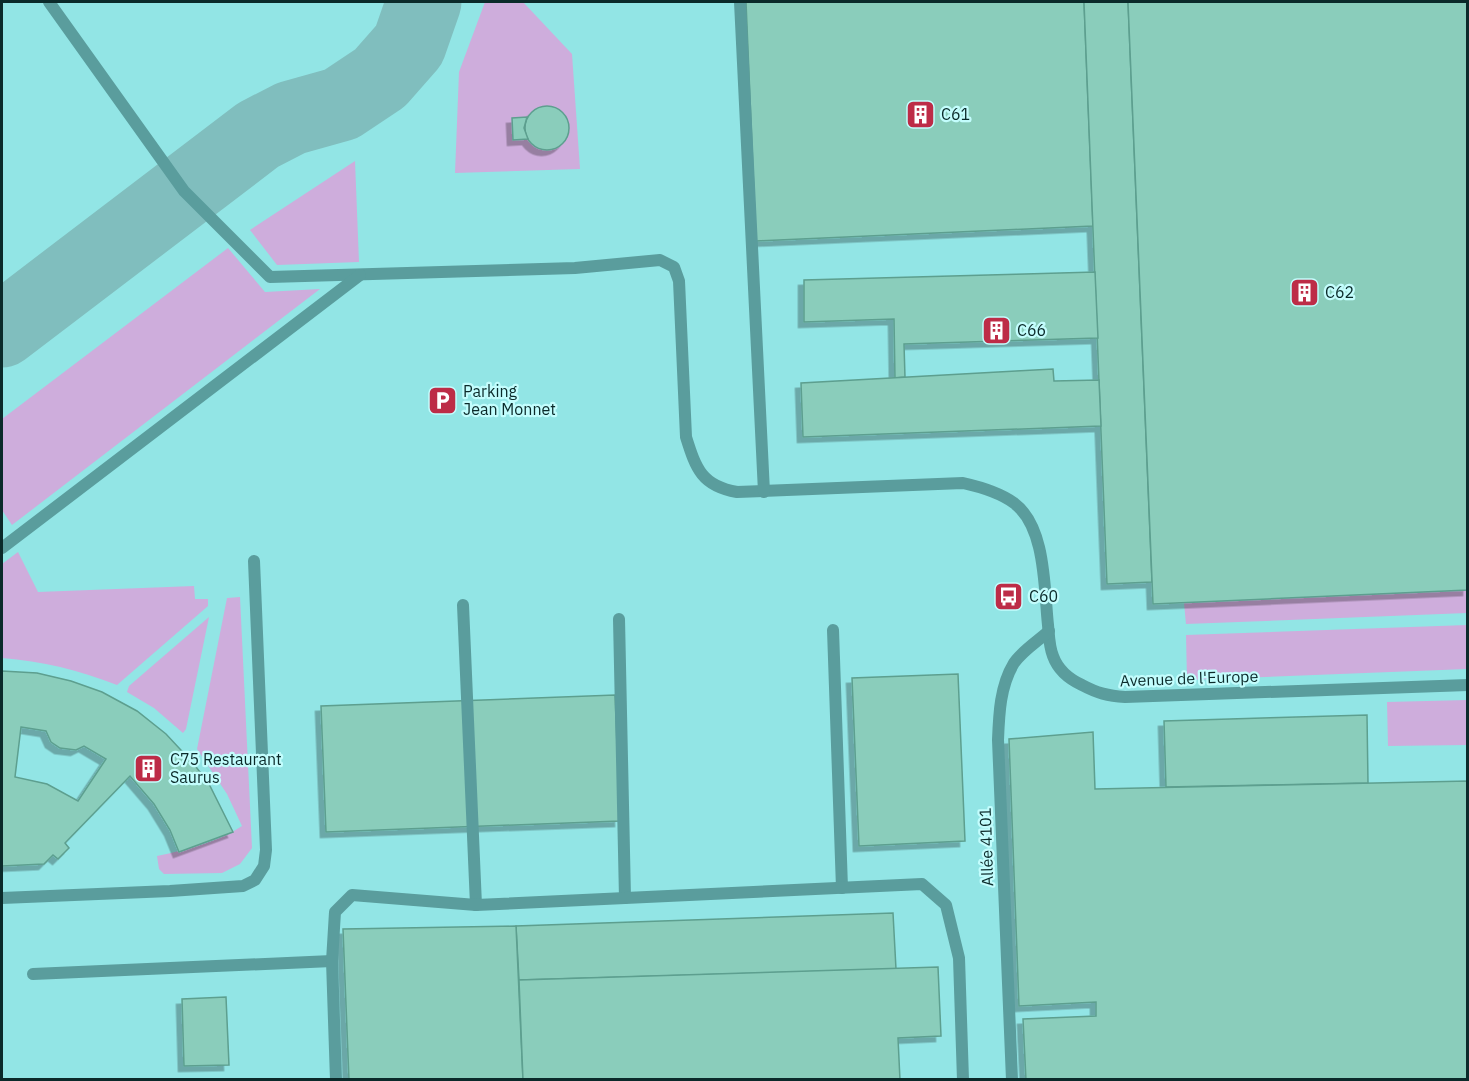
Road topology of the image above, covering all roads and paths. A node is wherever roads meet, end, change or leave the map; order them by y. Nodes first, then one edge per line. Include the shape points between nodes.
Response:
1 (50, 2) edge
2 (740, 2) edge
3 (360, 274) junction
4 (764, 492) junction
5 (2, 548) edge
6 (254, 561) dead end
7 (463, 605) dead end
8 (619, 619) dead end
9 (833, 630) dead end
10 (1049, 631) junction
11 (1467, 685) edge
12 (842, 888) junction
13 (2, 898) edge
14 (625, 898) junction
15 (476, 905) junction
16 (332, 961) junction
17 (33, 974) dead end
18 (336, 1080) edge
19 (963, 1080) edge
20 (1012, 1080) edge

1 - 3 lane via 184,191 270,277
2 - 4 lane
3 - 4 lane via 575,268 660,260 674,267 679,281 686,437 693,459 703,478 720,489
3 - 5 lane
4 - 10 lane, Avenue de l'Europe via 963,483 998,494 1015,504 1035,532
6 - 13 lane via 266,850 264,866 255,880 243,886
7 - 15 lane
8 - 14 lane
9 - 12 lane
10 - 11 lane, Avenue de l'Europe via 1053,657 1061,671 1105,696
10 - 20 lane, Allée 4101 via 1015,662 1003,687 999,712
12 - 14 lane
12 - 19 lane via 922,884 946,905 959,958
14 - 15 lane
15 - 16 lane via 352,895 335,912
16 - 17 lane
16 - 18 lane

